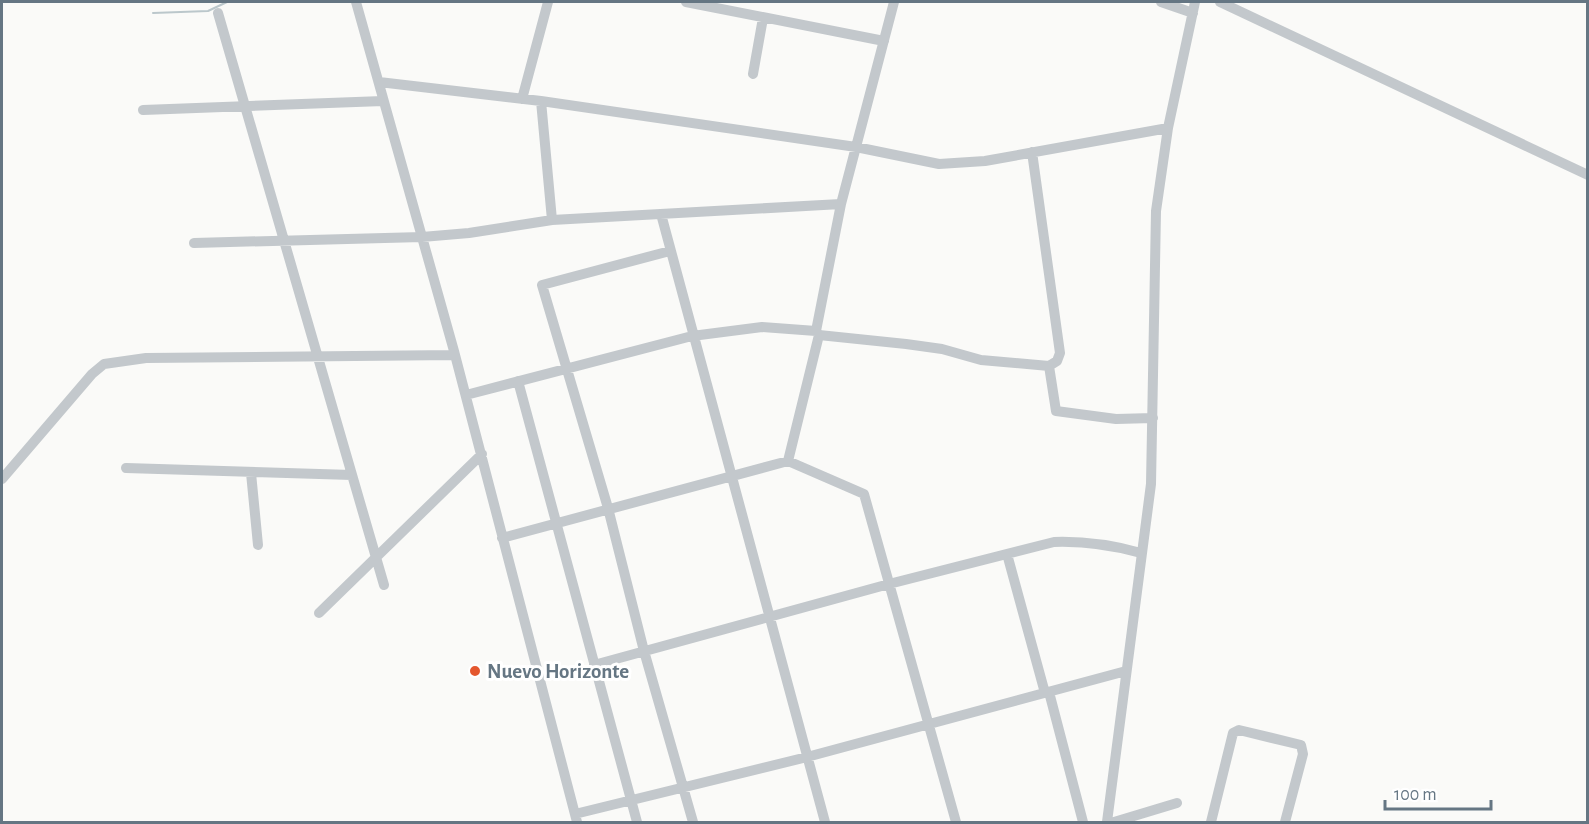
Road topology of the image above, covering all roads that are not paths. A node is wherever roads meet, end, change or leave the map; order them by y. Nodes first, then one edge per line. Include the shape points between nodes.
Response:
1 (356, 2) edge
2 (548, 2) edge
3 (686, 2) edge
4 (894, 2) edge
5 (1161, 2) edge
6 (1195, 2) edge
7 (1220, 2) edge
8 (218, 13) dead end
9 (1193, 13) junction
10 (763, 18) junction
11 (884, 41) junction
12 (753, 74) dead end
13 (379, 82) junction
14 (522, 99) junction
15 (383, 101) junction
16 (541, 101) junction
17 (245, 106) junction
18 (143, 110) dead end
19 (1168, 128) junction
20 (856, 147) junction
21 (1032, 152) junction
22 (1587, 175) edge
23 (841, 204) junction
24 (661, 214) junction
25 (552, 220) junction
26 (422, 237) junction
27 (284, 240) junction
28 (194, 243) dead end
29 (670, 251) junction
30 (818, 333) junction
31 (692, 336) junction
32 (455, 355) junction
33 (318, 358) junction
34 (1049, 366) junction
35 (568, 368) junction
36 (518, 381) junction
37 (466, 395) junction
38 (1154, 418) junction
39 (482, 454) junction
40 (788, 461) junction
41 (126, 468) dead end
42 (251, 472) junction
43 (352, 475) junction
44 (731, 477) junction
45 (2, 479) edge
46 (608, 508) junction
47 (556, 522) junction
48 (502, 538) junction
49 (258, 545) dead end
50 (1142, 553) junction
51 (1007, 554) junction
52 (376, 556) junction
53 (889, 584) junction
54 (384, 585) dead end
55 (319, 614) dead end
56 (769, 616) junction
57 (644, 651) junction
58 (594, 665) junction
59 (1126, 672) junction
60 (1047, 692) junction
61 (928, 724) junction
62 (807, 757) junction
63 (684, 788) junction
64 (631, 802) junction
65 (1177, 803) dead end
66 (576, 818) edge
67 (637, 822) edge
68 (693, 822) edge
69 (825, 822) edge
70 (956, 822) edge
71 (1083, 822) edge
72 (1107, 822) edge
73 (1114, 822) edge
74 (1210, 822) edge
75 (1285, 822) edge

1 - 13 street
2 - 14 street
3 - 10 street
4 - 11 street
5 - 9 street
6 - 9 street
7 - 22 street
8 - 17 street
9 - 19 street
10 - 11 street
10 - 12 street
11 - 20 street
13 - 14 street
13 - 15 street
14 - 16 street
15 - 17 street
15 - 26 street
16 - 20 street
16 - 25 street
17 - 18 street
17 - 27 street
19 - 21 street
19 - 38 street via 1156,211
20 - 21 street via 939,164
20 - 23 street
21 - 34 street via 1060,353
23 - 24 street
23 - 30 street
24 - 25 street
24 - 29 street
25 - 26 street
26 - 27 street
26 - 32 street
27 - 28 street
27 - 33 street
29 - 31 street
29 - 35 street via 542,285
30 - 31 street via 762,327
30 - 34 street via 942,349 981,360
30 - 40 street
31 - 35 street
31 - 44 street
32 - 33 street
32 - 37 street
33 - 43 street
33 - 45 street via 146,358 104,364
34 - 38 street via 1056,411 1116,419
35 - 36 street
35 - 46 street
36 - 37 street
36 - 47 street
37 - 39 street
38 - 50 street
39 - 48 street
39 - 52 street
40 - 44 street
40 - 53 street via 864,494
41 - 42 street
42 - 43 street
42 - 49 street
43 - 52 street
44 - 46 street
44 - 56 street
46 - 47 street
46 - 57 street
47 - 48 street
47 - 58 street
48 - 66 street
50 - 51 street via 1080,541 1054,542
50 - 59 street
51 - 53 street
51 - 60 street
52 - 54 street
52 - 55 street
53 - 56 street
53 - 61 street
56 - 57 street
56 - 62 street
57 - 58 street
57 - 63 street
58 - 64 street
59 - 60 street
59 - 72 street
60 - 61 street
60 - 71 street
61 - 62 street
61 - 70 street
62 - 63 street
62 - 69 street
63 - 64 street
63 - 68 street
64 - 66 street
64 - 67 street
65 - 73 street
74 - 75 street via 1233,733 1239,730 1301,745 1303,754

